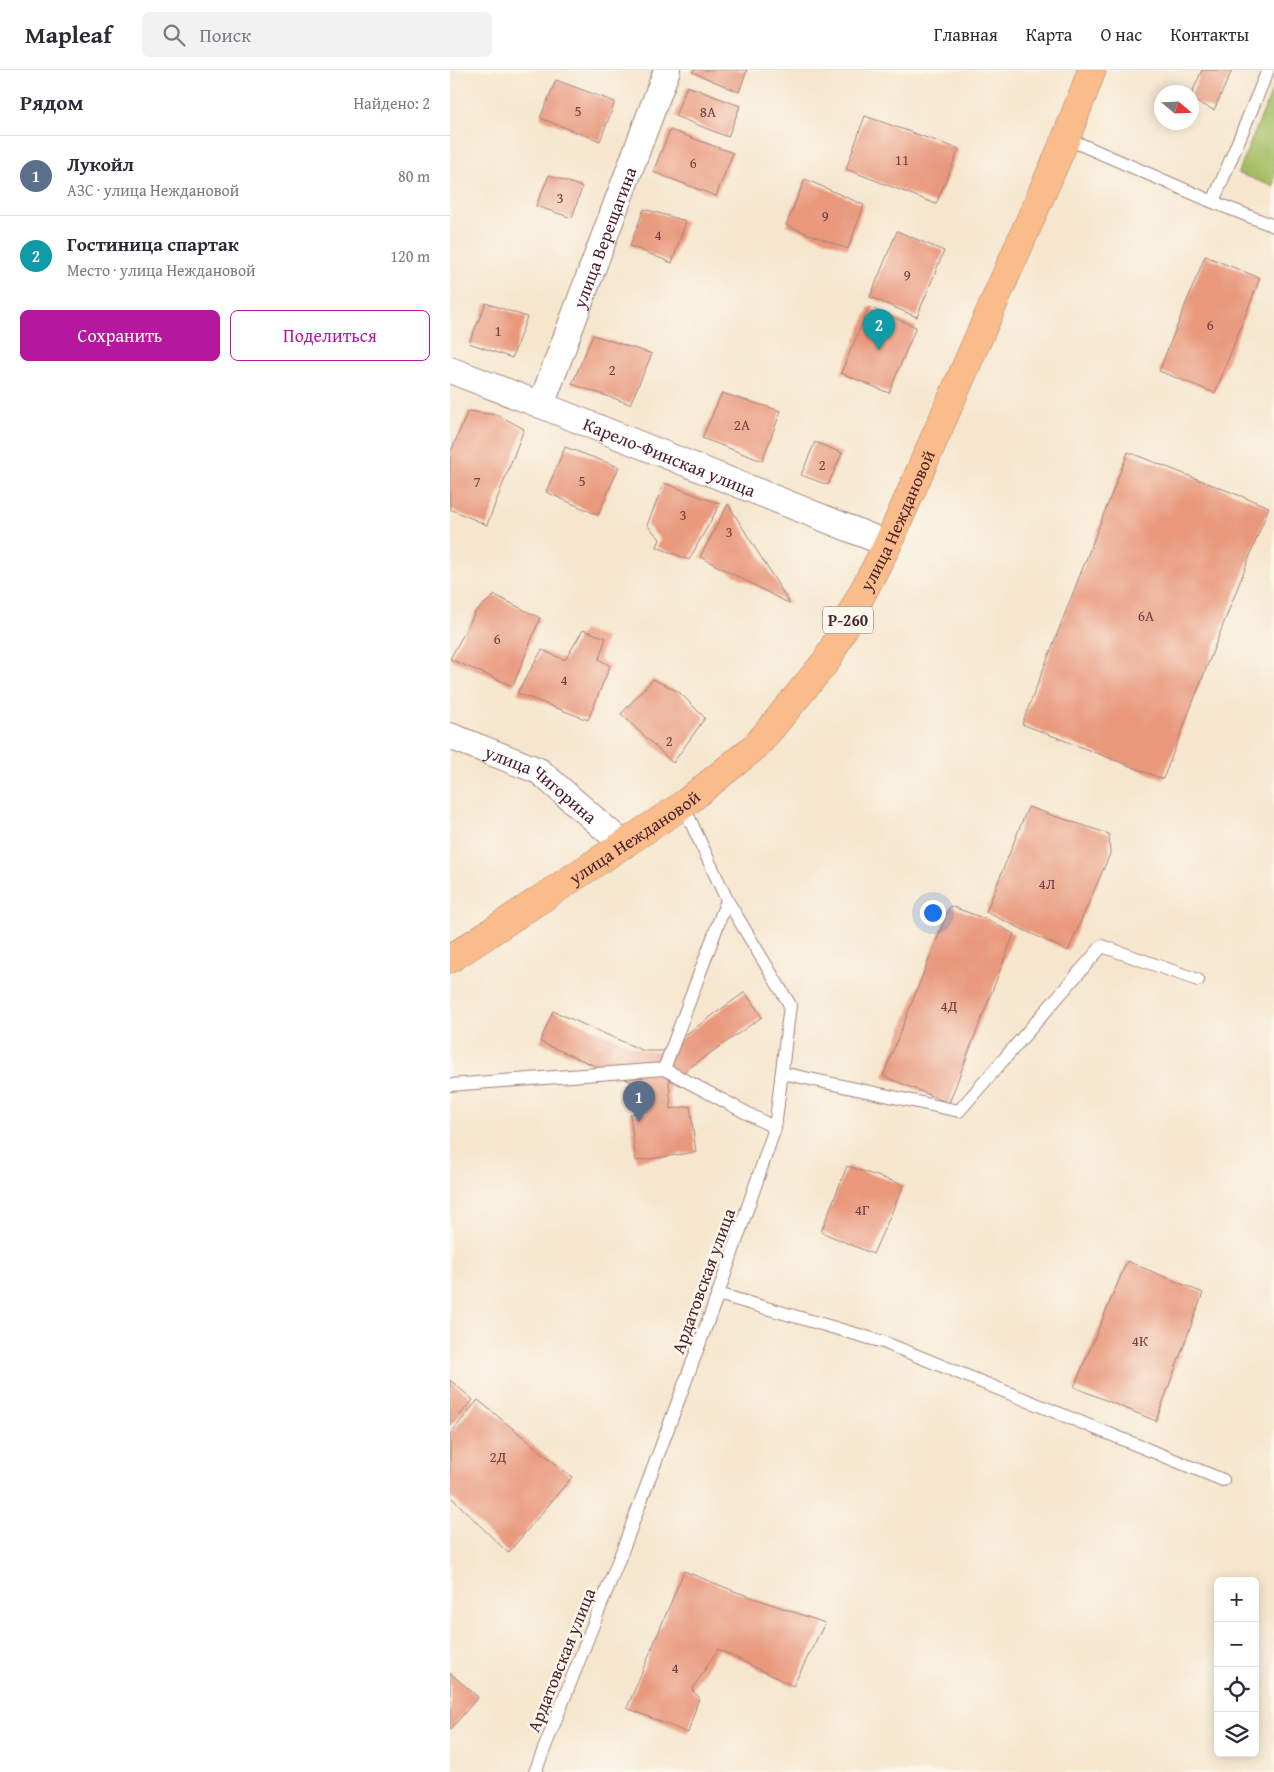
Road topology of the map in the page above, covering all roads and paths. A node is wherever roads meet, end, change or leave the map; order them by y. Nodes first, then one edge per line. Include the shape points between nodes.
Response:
1 (667, 70) edge
2 (1092, 70) edge
3 (1268, 70) edge
4 (1066, 138) junction
5 (1213, 202) junction
6 (1274, 226) edge
7 (450, 370) edge
8 (541, 405) junction
9 (888, 544) junction
10 (450, 736) edge
11 (683, 805) junction
12 (624, 845) junction
13 (727, 900) junction
14 (450, 959) edge
15 (1198, 980) dead end
16 (664, 1069) junction
17 (782, 1073) junction
18 (450, 1085) edge
19 (775, 1128) junction
20 (718, 1294) junction
21 (1224, 1480) dead end
22 (535, 1772) edge

1 - 8 street, улица Верещагина
2 - 4 highway, улица Неждановой / Р-260
3 - 5 lane
4 - 5 lane
4 - 9 highway, улица Неждановой / Р-260
5 - 6 lane
7 - 8 street, Карело-Финская улица
8 - 9 street, Карело-Финская улица
9 - 11 highway, улица Неждановой / Р-260 via 827,660 757,745
10 - 12 street, улица Чигорина via 539,771
11 - 12 highway, улица Неждановой / Р-260
11 - 13 lane, Ардатовская улица
12 - 14 highway, улица Неждановой / Р-260
13 - 16 lane
13 - 17 lane, Ардатовская улица via 790,1005
15 - 17 lane via 1102,946 959,1111
16 - 18 lane
16 - 19 lane
17 - 19 lane, Ардатовская улица
19 - 20 lane, Ардатовская улица
20 - 21 lane via 883,1342
20 - 22 lane, Ардатовская улица via 624,1549

